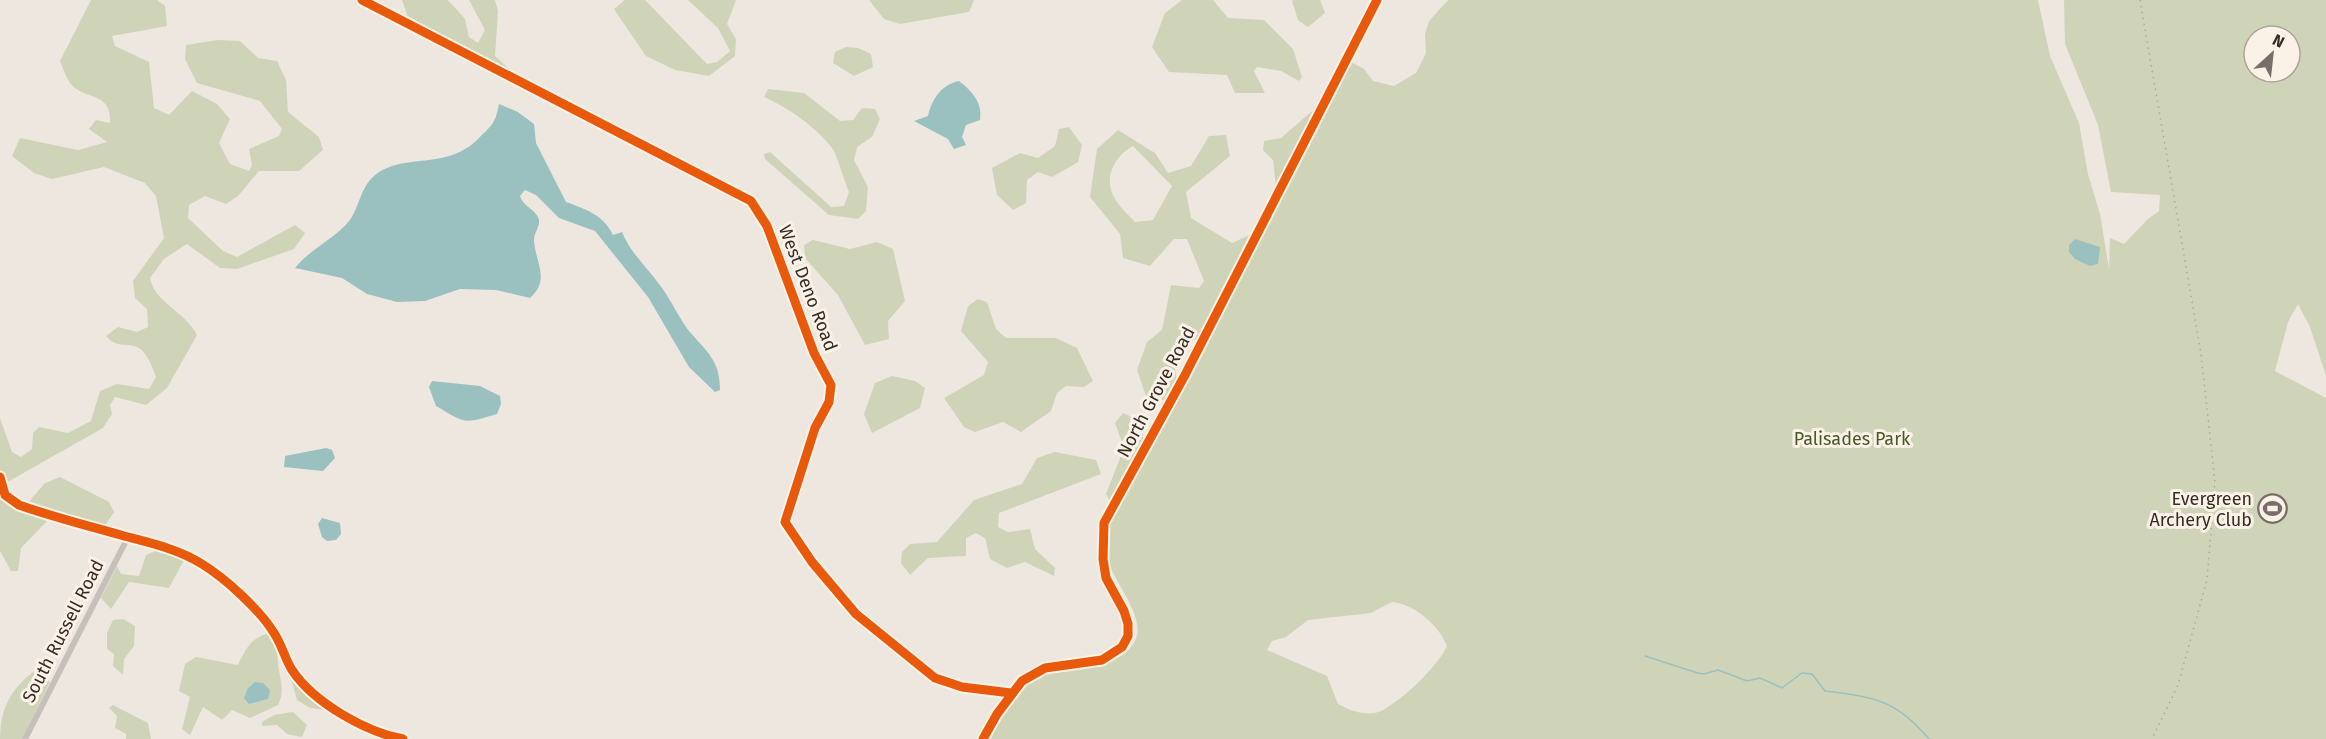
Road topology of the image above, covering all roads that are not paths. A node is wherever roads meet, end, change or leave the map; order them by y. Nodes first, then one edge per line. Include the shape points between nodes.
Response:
1 (362, 0) edge
2 (1377, 0) edge
3 (0, 477) edge
4 (128, 537) junction
5 (1011, 693) junction
6 (25, 739) edge
7 (403, 739) edge
8 (983, 739) edge

1 - 5 street, West Deno Road via 751,201 767,225 814,353 831,385 829,402 815,428 785,522 812,562 856,614 935,678 962,687
2 - 5 street, North Grove Road via 1104,523 1106,578 1128,624 1125,642 1113,654 1090,664 1045,668 1022,681
3 - 4 street via 5,495 19,505
4 - 6 street, South Russell Road
4 - 7 street via 178,552 221,577 275,633 292,670 309,688 366,728
5 - 8 street, North Grove Road

